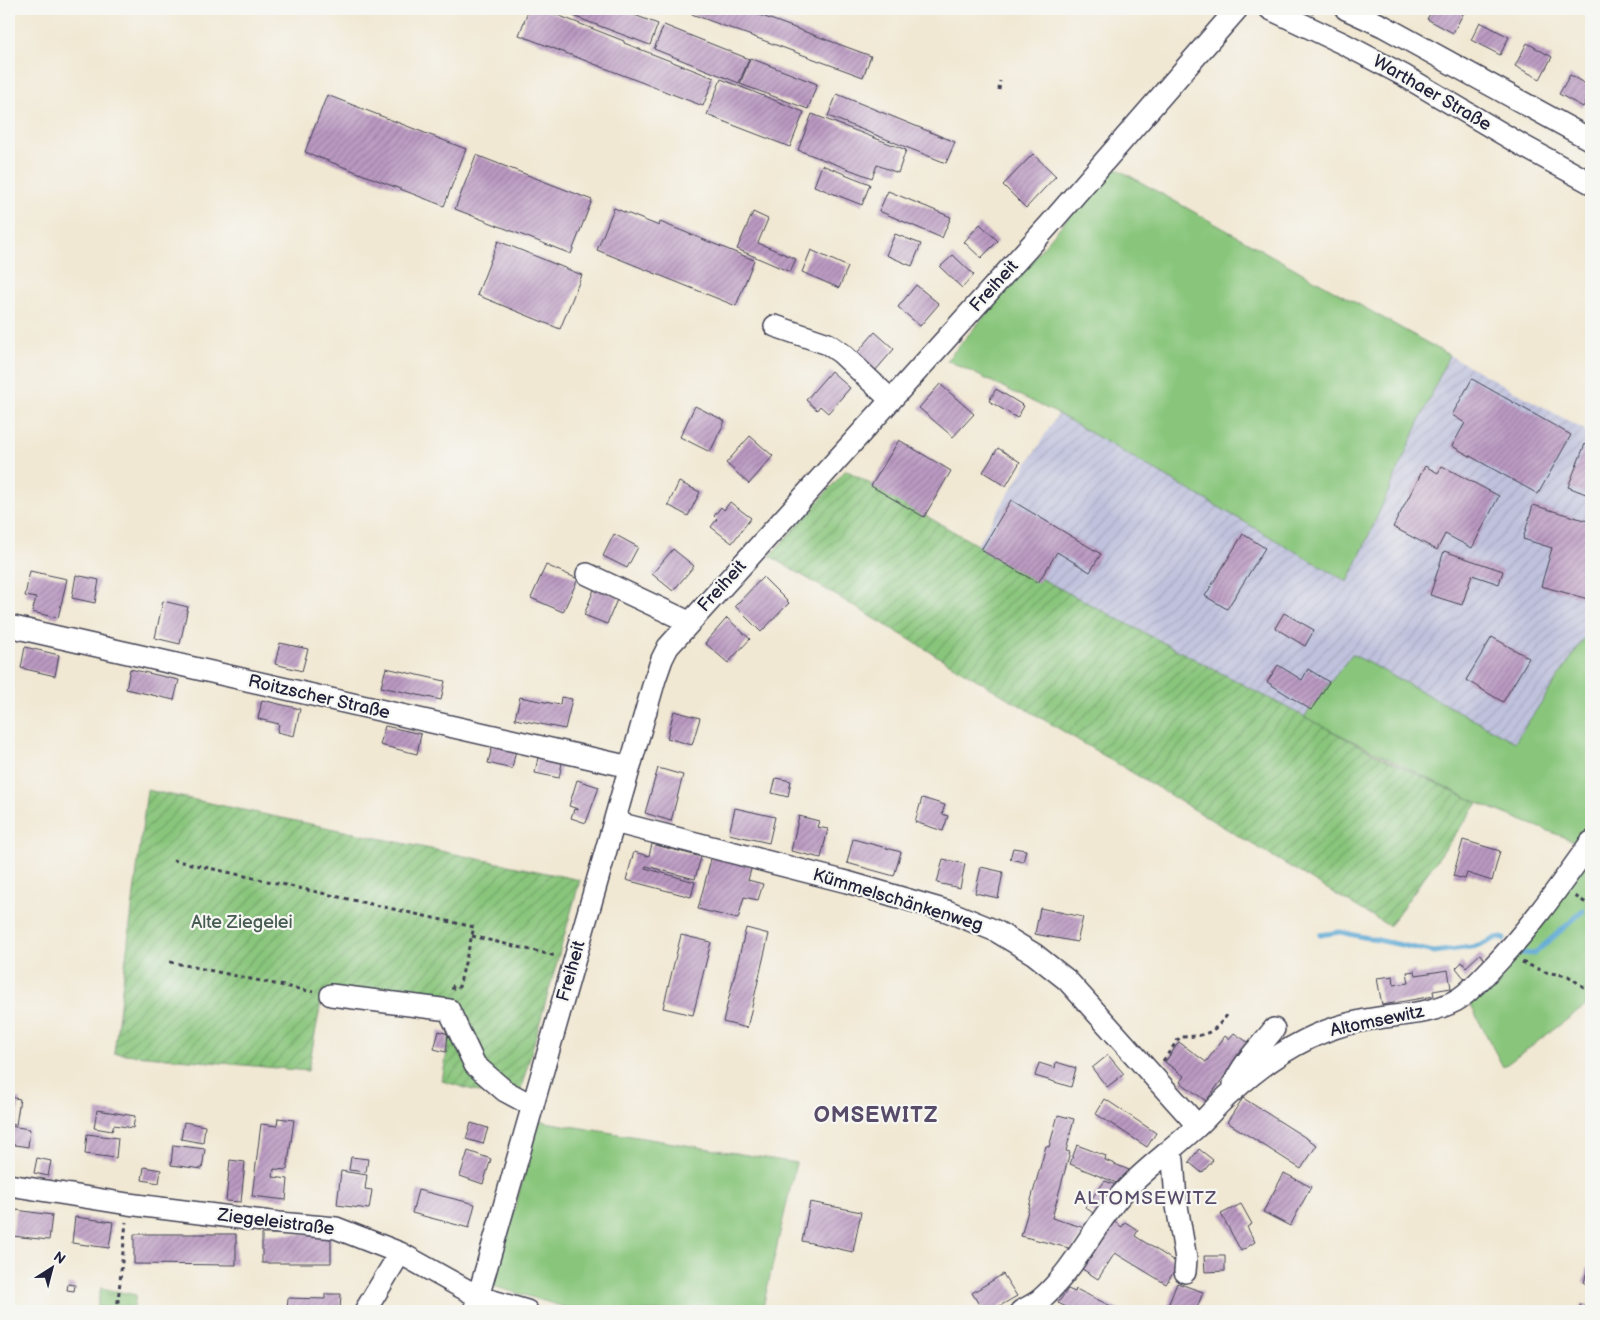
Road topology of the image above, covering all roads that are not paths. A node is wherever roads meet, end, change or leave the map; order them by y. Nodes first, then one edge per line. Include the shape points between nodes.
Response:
1 (1237, 9) edge
2 (1270, 9) edge
3 (1346, 9) edge
4 (1591, 140) edge
5 (1591, 183) edge
6 (775, 326) dead end
7 (891, 400) junction
8 (587, 574) dead end
9 (689, 622) junction
10 (9, 626) edge
11 (630, 766) junction
12 (614, 822) junction
13 (1591, 842) edge
14 (331, 995) road end
15 (1274, 1029) dead end
16 (1232, 1092) junction
17 (533, 1106) junction
18 (1198, 1126) junction
19 (1167, 1154) junction
20 (9, 1185) edge
21 (400, 1254) junction
22 (1184, 1272) dead end
23 (476, 1304) edge
24 (365, 1311) edge
25 (527, 1311) edge
26 (1021, 1311) edge

1 - 7 street, Freiheit
2 - 5 street, Warthaer Straße via 1403,75
3 - 4 street, Warthaer Straße
6 - 7 street via 828,344
7 - 9 street, Freiheit
8 - 9 street
9 - 11 street, Freiheit via 662,659
10 - 11 street, Roitzscher Straße
11 - 12 street, Freiheit
12 - 17 street, Freiheit
12 - 18 street, Kümmelschänkenweg via 847,882 947,911 996,931 1034,954 1067,980
13 - 16 street, Altomsewitz via 1505,955 1456,1001 1322,1032 1268,1063
14 - 17 street via 449,1010 475,1065 505,1091
15 - 16 street via 1253,1052 1237,1077
16 - 18 street, Altomsewitz
17 - 23 street, Freiheit
18 - 19 street, Altomsewitz
19 - 22 street via 1173,1160 1186,1259
19 - 26 street, Altomsewitz via 1120,1196 1059,1279 1040,1299
20 - 21 street, Ziegeleistraße via 128,1204 336,1228
21 - 23 street, Ziegeleistraße
21 - 24 street
23 - 25 street, Ziegeleistraße

